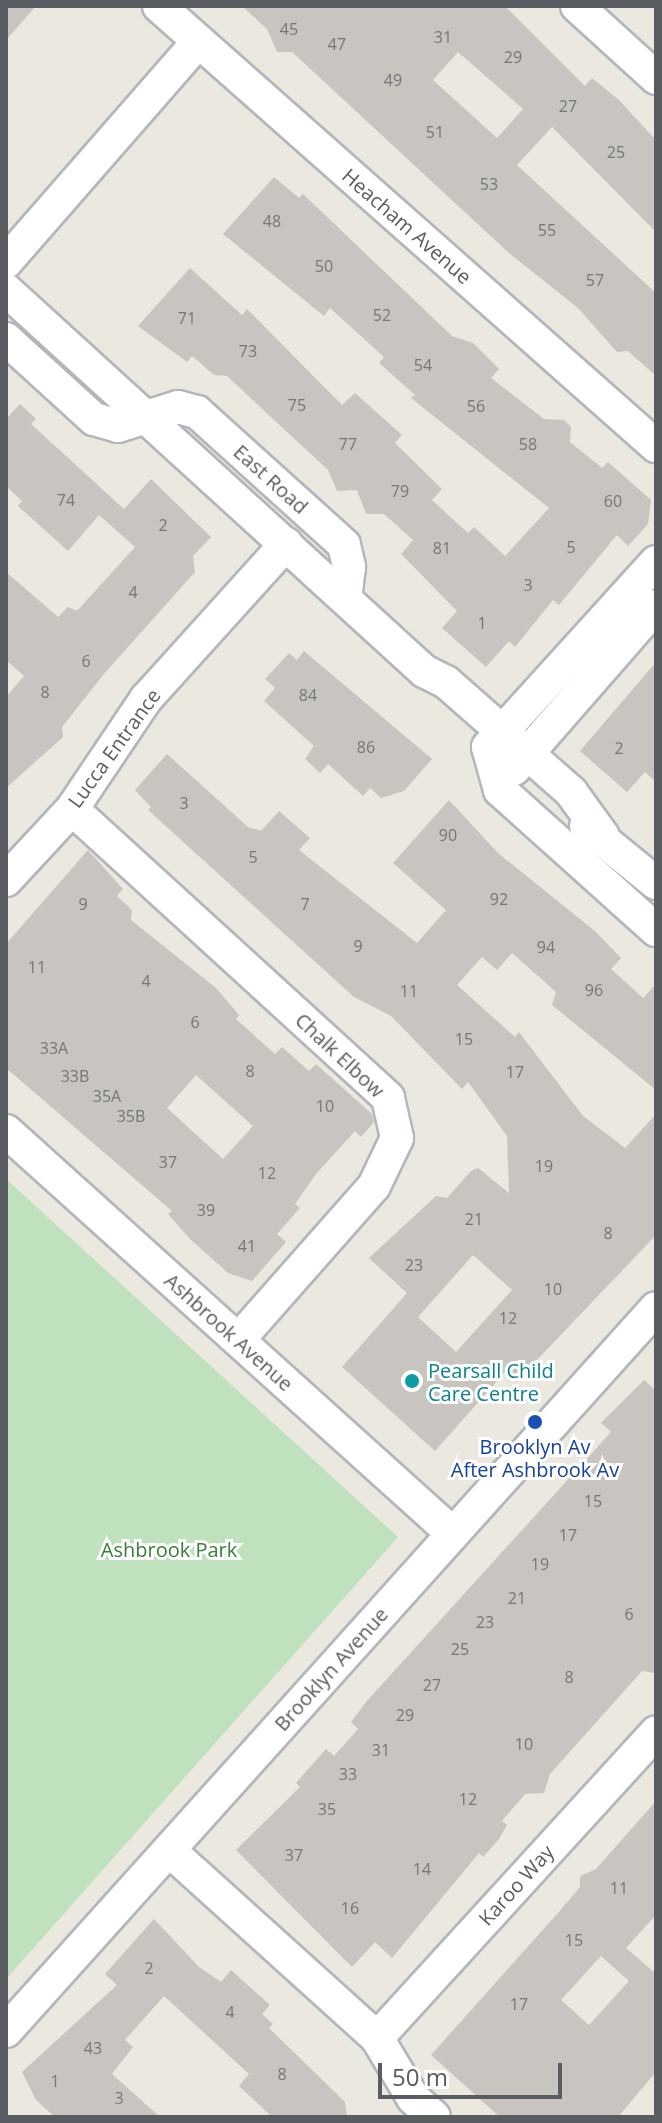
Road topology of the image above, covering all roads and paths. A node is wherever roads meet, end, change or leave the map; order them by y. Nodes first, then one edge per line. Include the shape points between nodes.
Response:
1 (159, 6) edge
2 (586, 9) edge
3 (198, 42) junction
4 (656, 78) edge
5 (6, 262) edge
6 (6, 290) edge
7 (6, 339) edge
8 (148, 419) junction
9 (656, 446) edge
10 (286, 544) junction
11 (656, 562) edge
12 (345, 599) junction
13 (656, 606) edge
14 (495, 739) junction
15 (520, 762) junction
16 (72, 809) junction
17 (6, 880) edge
18 (656, 883) edge
19 (656, 930) edge
20 (6, 1131) edge
21 (652, 1319) edge
22 (238, 1340) junction
23 (452, 1533) junction
24 (656, 1732) edge
25 (169, 1850) junction
26 (6, 2031) edge
27 (377, 2038) junction
28 (434, 2117) edge

1 - 3 street, Heacham Avenue
2 - 4 street
3 - 5 street
3 - 9 street, Heacham Avenue
6 - 8 street, East Road
7 - 8 street, East Road via 94,419 118,426
8 - 10 street, East Road
8 - 12 street, East Road via 178,407 197,412 344,545 349,567
10 - 12 street, East Road
10 - 16 street, Lucca Entrance via 146,699
11 - 14 street
12 - 14 street, East Road via 424,671 446,682
13 - 15 street
14 - 15 street, East Road
14 - 19 street via 500,790
15 - 18 street, East Road via 571,792 603,836
16 - 17 street, Lucca Entrance
16 - 22 street, Chalk Elbow via 388,1098 397,1138 374,1186
20 - 22 street, Ashbrook Avenue
21 - 23 street, Brooklyn Avenue
22 - 23 street, Ashbrook Avenue
23 - 25 street, Brooklyn Avenue
24 - 27 street, Karoo Way
25 - 26 street, Brooklyn Avenue
25 - 27 street
27 - 28 street via 413,2098

